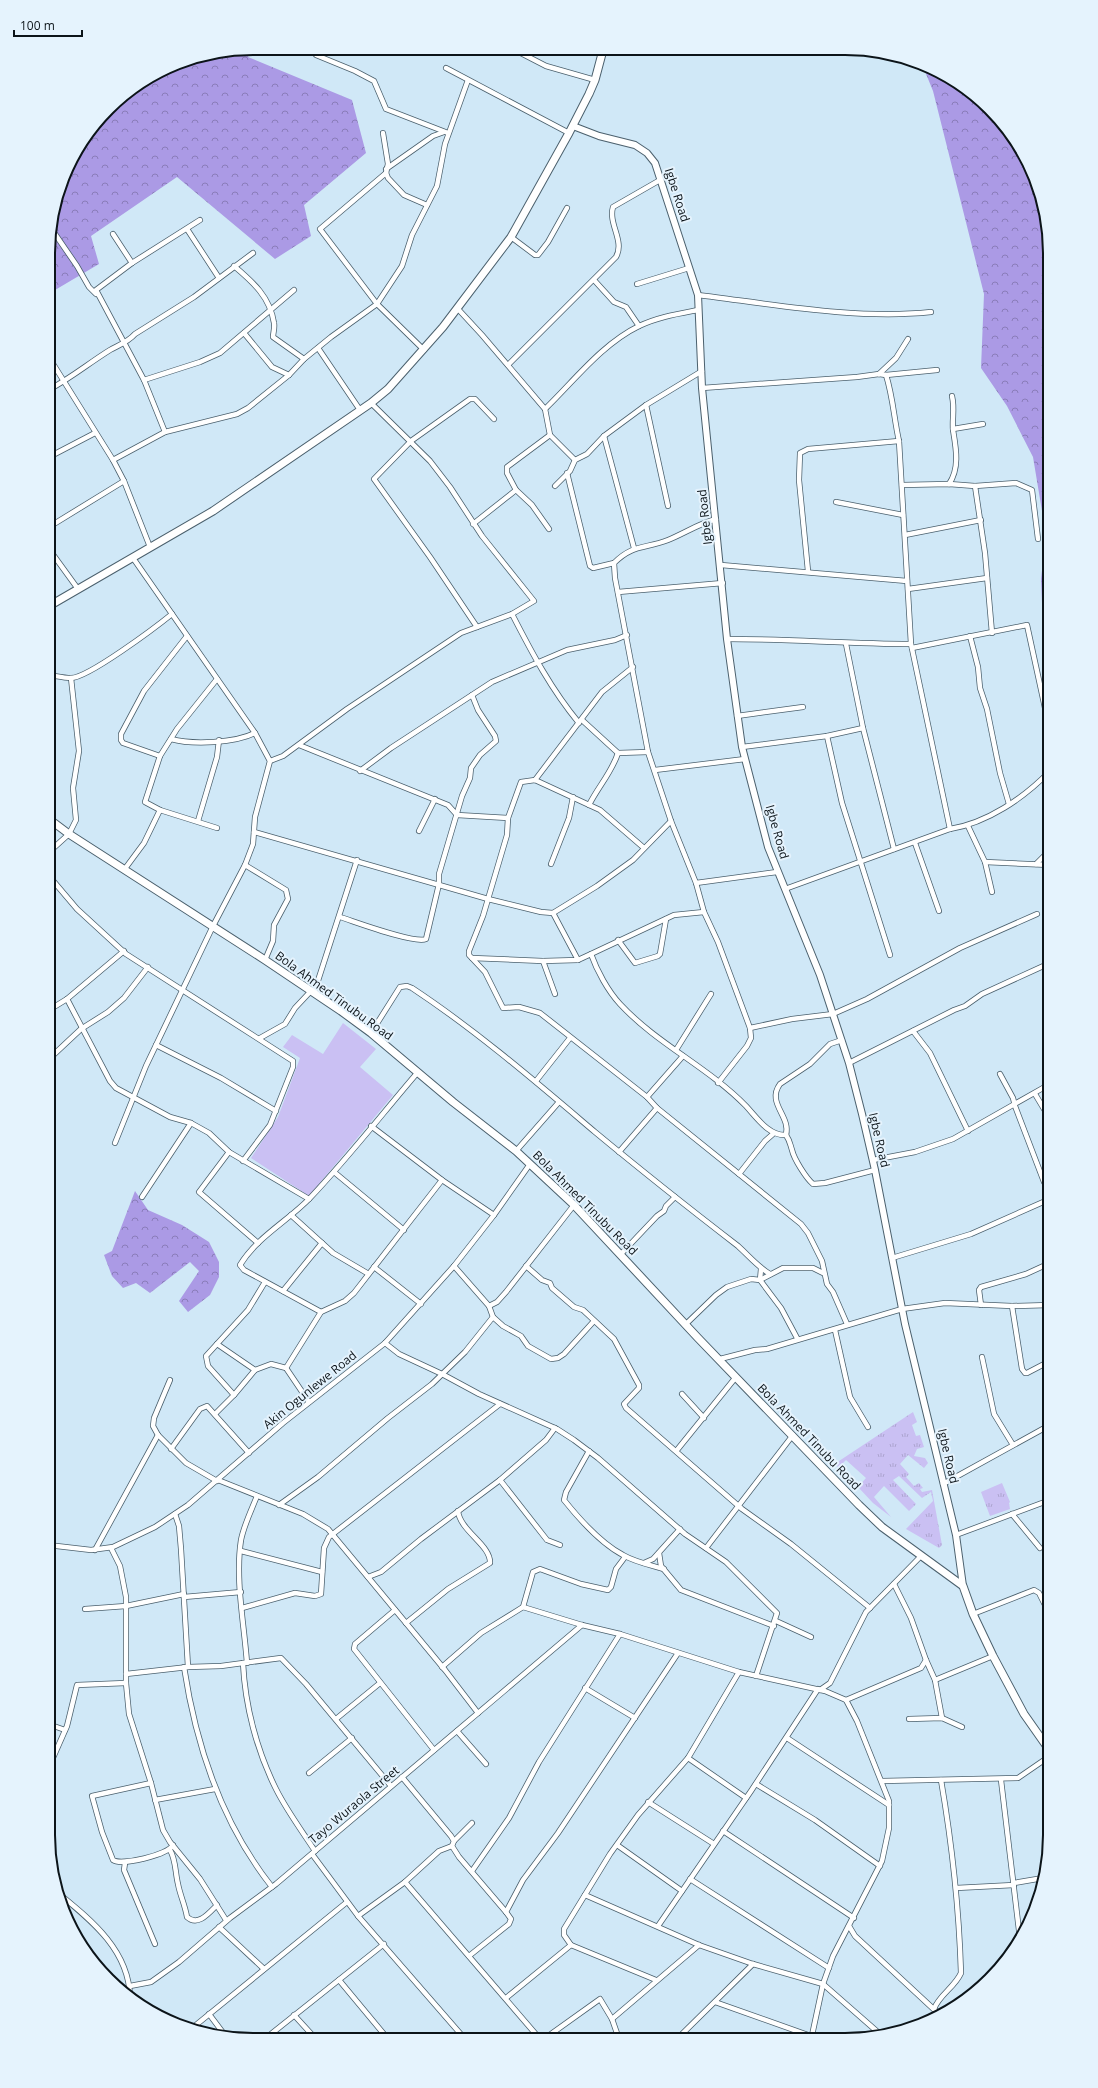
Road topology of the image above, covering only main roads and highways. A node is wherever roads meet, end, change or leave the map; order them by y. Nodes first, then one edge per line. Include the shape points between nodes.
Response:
1 (602, 55) edge
2 (55, 602) edge
3 (55, 824) edge
4 (1043, 1741) edge

1 - 2 main road via 595,80 571,129 511,237 458,309 388,389 213,511
3 - 4 main road, Bola Ahmed Tinubu Road via 265,960 371,1033 530,1164 574,1205 882,1527 963,1586 993,1656 1024,1714

